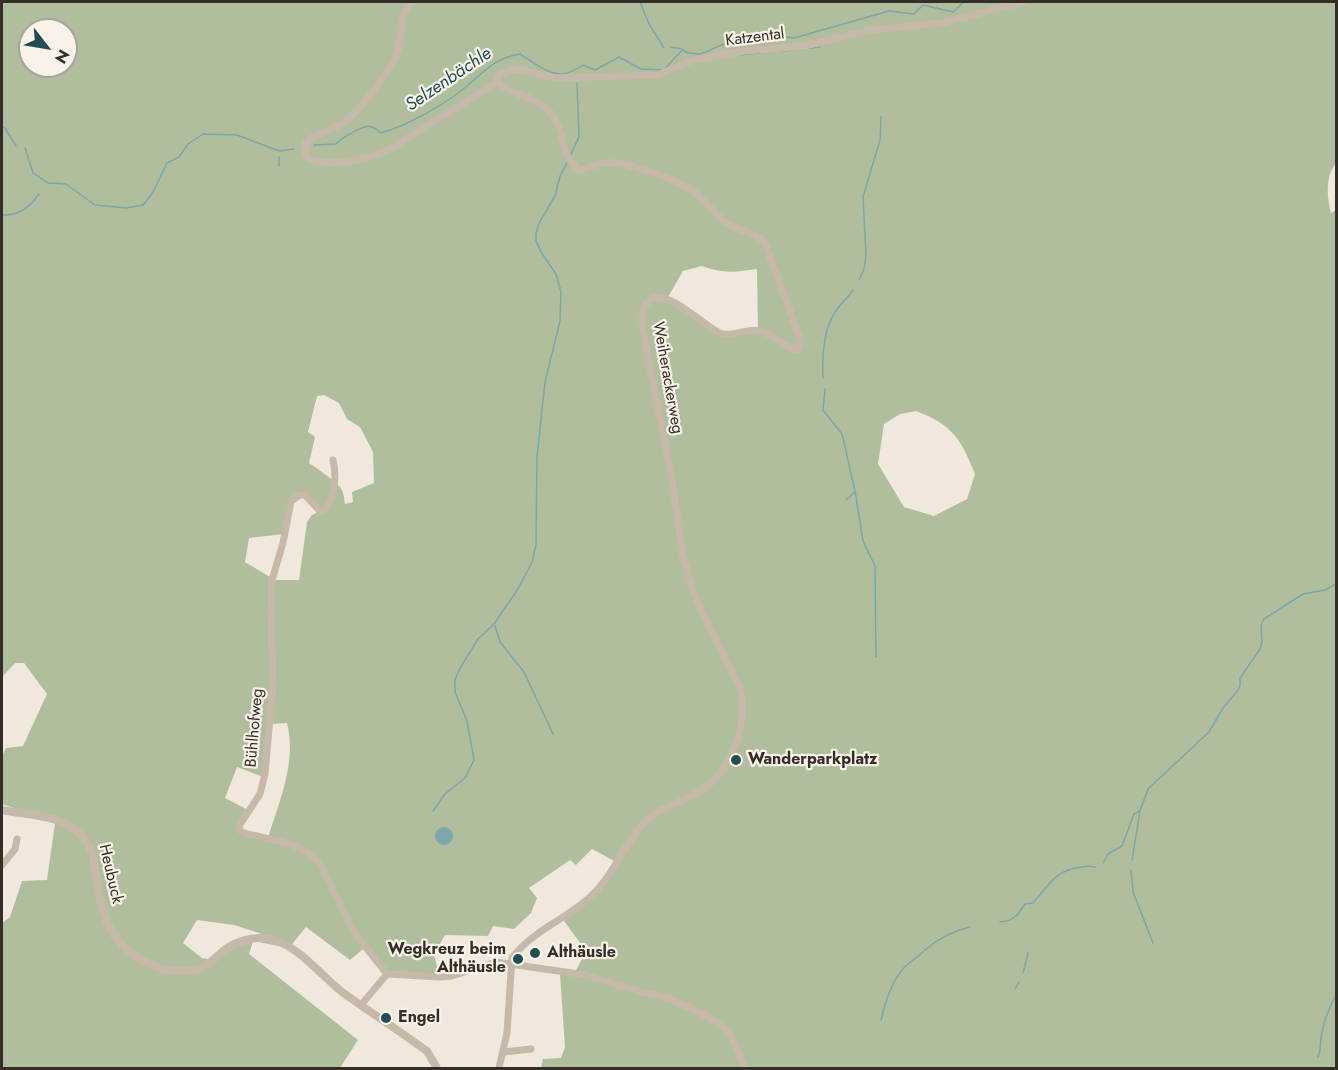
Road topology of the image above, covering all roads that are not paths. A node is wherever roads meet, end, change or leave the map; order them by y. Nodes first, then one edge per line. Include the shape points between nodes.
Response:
1 (412, 2) edge
2 (1023, 2) edge
3 (497, 82) junction
4 (333, 460) dead end
5 (2, 810) edge
6 (17, 839) dead end
7 (2, 865) edge
8 (510, 964) junction
9 (387, 974) junction
10 (361, 1005) junction
11 (531, 1049) dead end
12 (504, 1052) junction
13 (437, 1068) edge
14 (499, 1068) edge
15 (746, 1068) edge

1 - 3 street via 403,11 401,41 389,69 344,123 308,141 304,146 307,157 327,163 378,154
2 - 3 street, Katzental via 942,23 871,30 805,46 693,60 658,75 555,78 510,70 498,76
3 - 8 street, Weiherackerweg via 545,106 560,128 567,158 580,170 610,162 655,173 695,192 732,226 765,242 801,342 798,350 794,350 758,330 723,333 687,309 660,298 643,309 641,320 683,556 699,605 739,685 742,723 730,757 707,787 646,821 590,898 537,933 517,951
4 - 9 street, Bühlhofweg via 336,477 329,504 323,511 305,495 291,501 289,508 272,580 273,684 265,774 260,794 239,826 244,832 303,848 318,861 356,935
5 - 10 street, Heubuck via 70,824 82,833 93,853 112,936 145,963 185,972 202,968 247,939 261,937 292,949
6 - 7 street via 15,849
8 - 9 street via 496,962 439,977
8 - 12 street
8 - 15 street via 586,975 688,1005 731,1035
9 - 10 street
10 - 13 street via 422,1047
11 - 12 street
12 - 14 street

